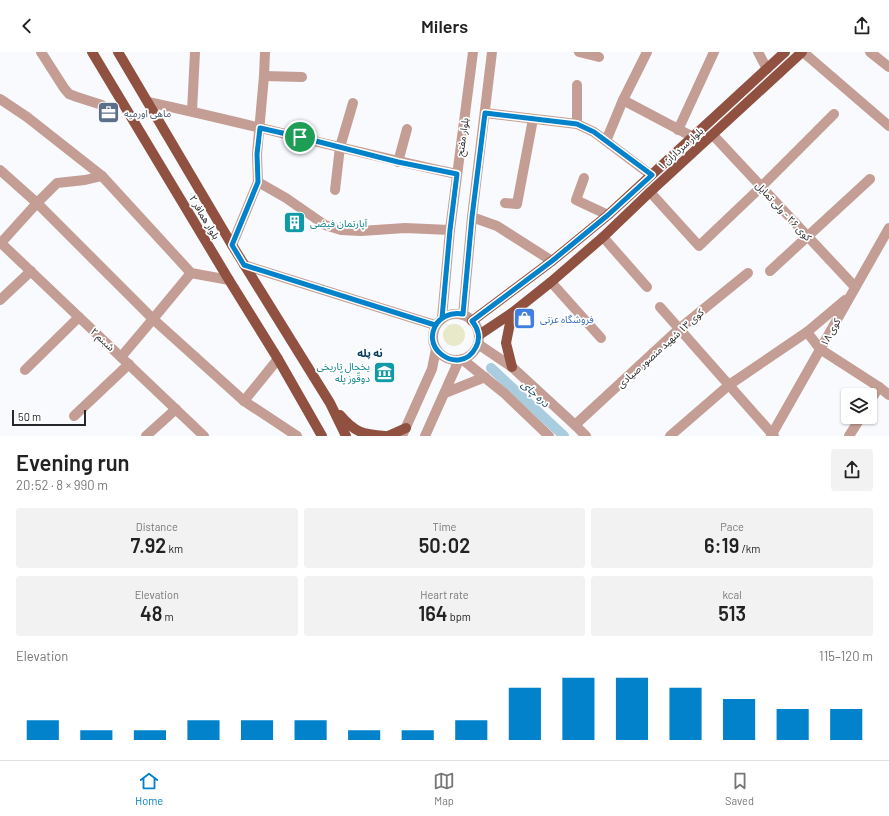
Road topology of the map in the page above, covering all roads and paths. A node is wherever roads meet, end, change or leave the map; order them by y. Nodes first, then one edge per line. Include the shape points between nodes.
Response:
1 (42, 52) edge
2 (92, 52) edge
3 (195, 52) edge
4 (265, 52) edge
5 (473, 52) edge
6 (492, 52) edge
7 (579, 52) edge
8 (647, 52) edge
9 (714, 52) edge
10 (758, 52) edge
11 (785, 52) edge
12 (803, 52) edge
13 (870, 52) edge
14 (122, 55) edge
15 (599, 57) dead end
16 (889, 67) edge
17 (767, 69) junction
18 (264, 76) junction
19 (302, 77) dead end
20 (577, 85) dead end
21 (0, 99) edge
22 (623, 100) junction
23 (148, 102) junction
24 (353, 102) dead end
25 (102, 105) dead end
26 (192, 111) junction
27 (485, 113) junction
28 (834, 114) dead end
29 (533, 119) junction
30 (577, 124) junction
31 (889, 126) edge
32 (260, 128) junction
33 (407, 130) dead end
34 (678, 130) junction
35 (713, 135) junction
36 (692, 137) junction
37 (606, 141) junction
38 (340, 147) junction
39 (398, 162) junction
40 (0, 170) edge
41 (457, 174) junction
42 (652, 175) junction
43 (102, 176) junction
44 (584, 178) dead end
45 (870, 179) dead end
46 (258, 182) junction
47 (761, 187) junction
48 (335, 190) dead end
49 (650, 192) junction
50 (37, 203) junction
51 (505, 203) dead end
52 (608, 215) junction
53 (472, 217) junction
54 (889, 228) edge
55 (450, 230) junction
56 (603, 236) junction
57 (807, 236) junction
58 (0, 243) edge
59 (232, 245) junction
60 (552, 261) junction
61 (244, 265) junction
62 (31, 271) junction
63 (770, 271) dead end
64 (191, 273) junction
65 (748, 273) dead end
66 (229, 280) junction
67 (551, 282) junction
68 (648, 287) dead end
69 (855, 287) junction
70 (850, 296) junction
71 (0, 300) edge
72 (660, 307) dead end
73 (512, 313) junction
74 (463, 314) junction
75 (79, 318) junction
76 (153, 319) junction
77 (439, 321) junction
78 (472, 321) junction
79 (679, 329) junction
80 (807, 332) junction
81 (601, 338) dead end
82 (478, 340) junction
83 (436, 348) junction
84 (820, 349) junction
85 (121, 356) junction
86 (278, 359) junction
87 (460, 360) junction
88 (129, 364) junction
89 (512, 367) junction
90 (25, 370) dead end
91 (485, 377) junction
92 (729, 385) junction
93 (886, 391) edge
94 (445, 393) junction
95 (877, 397) edge
96 (244, 401) junction
97 (330, 403) junction
98 (176, 409) junction
99 (74, 416) dead end
100 (856, 424) edge
101 (575, 425) junction
102 (404, 432) edge
103 (146, 436) edge
104 (204, 436) edge
105 (297, 436) edge
106 (322, 436) edge
107 (346, 436) edge
108 (386, 436) edge
109 (425, 436) edge
110 (549, 436) edge
111 (586, 436) edge
112 (670, 436) edge
113 (772, 436) edge
114 (849, 436) edge

1 - 25 street via 69,94
2 - 66 main road, بلوار همافر ۲
3 - 26 street
4 - 18 street
5 - 41 street, بلوار مفتح
6 - 27 street, بلوار مفتح
7 - 15 street
8 - 22 street
9 - 34 street
10 - 17 street
11 - 17 main road, بلوار سرداران ۱
12 - 31 street
12 - 35 main road, بلوار سرداران ۱
13 - 16 street
14 - 23 main road, بلوار همافر ۲
17 - 36 main road, بلوار سرداران ۱
18 - 19 street
18 - 32 street
20 - 30 street
21 - 43 street
22 - 34 street
22 - 37 street
23 - 26 street
23 - 59 main road, بلوار همافر ۲
24 - 38 street
26 - 32 street
27 - 29 street
27 - 53 street, بلوار مفتح
28 - 47 street
29 - 30 street
29 - 51 street via 517,204
30 - 37 street
32 - 38 street
32 - 46 street via 257,154
33 - 39 street
34 - 36 street
35 - 47 street, کوی ۲۶ - ولی تمایل
35 - 49 main road, بلوار سرداران ۱
36 - 42 main road, بلوار سرداران ۱
37 - 42 street
38 - 39 street
38 - 48 street
39 - 41 street
40 - 50 street
41 - 55 street, بلوار مفتح
42 - 52 main road, بلوار سرداران ۱
43 - 50 street via 57,183
43 - 64 street
44 - 52 street via 576,200
45 - 57 street
46 - 55 street via 325,225 341,230
46 - 59 street
47 - 49 street via 699,246
47 - 57 street, کوی ۲۶ - ولی تمایل
49 - 56 main road, بلوار سرداران ۱
50 - 58 street
50 - 76 street
52 - 60 main road, بلوار سرداران ۱
53 - 60 street via 498,226
53 - 74 street, بلوار مفتح
54 - 69 street, کوی ۱۸
55 - 77 street, بلوار مفتح
56 - 67 main road, بلوار سرداران ۱
56 - 68 street
57 - 63 street
57 - 69 street, کوی ۲۶ - ولی تمایل
58 - 62 street, شبنم ۲
59 - 61 main road, بلوار همافر ۲
60 - 78 main road, بلوار سرداران ۱
61 - 77 street
61 - 97 main road, بلوار همافر ۲
62 - 71 street
62 - 75 street, شبنم ۲
64 - 66 street
64 - 76 street
65 - 79 street, کوی ۱۳ شهید منصور صیادی
66 - 86 main road, بلوار همافر ۲
67 - 73 main road, بلوار سرداران ۱
67 - 81 street
69 - 70 street, کوی ۱۸
70 - 80 street
70 - 84 street, کوی ۱۸
72 - 79 street
73 - 82 main road, بلوار سرداران ۱
73 - 89 main road via 506,343
74 - 77 street via 452,314
74 - 78 street
75 - 85 street, شبنم ۲
75 - 90 street
76 - 85 street
76 - 96 street
77 - 83 street via 433,333
78 - 82 street via 476,325
79 - 92 street
79 - 101 street, کوی ۱۳ شهید منصور صیادی
80 - 84 street
80 - 92 street
82 - 87 street via 475,350
82 - 89 street
83 - 87 street via 443,356
83 - 102 street via 432,369
84 - 93 street
84 - 113 street, کوی ۱۸
85 - 88 street, شبنم ۲
86 - 96 street
86 - 106 main road, بلوار همافر ۲
87 - 91 street
87 - 94 street
88 - 98 street, شبنم ۲
88 - 99 street
89 - 101 street
91 - 94 street
91 - 110 street
92 - 112 street
92 - 113 street
93 - 95 street
94 - 109 street
96 - 105 street
97 - 107 main road, بلوار همافر ۲
97 - 108 main road via 348,425 358,431
98 - 103 street
98 - 104 street, شبنم ۲
100 - 114 street
101 - 111 street
102 - 108 main road

